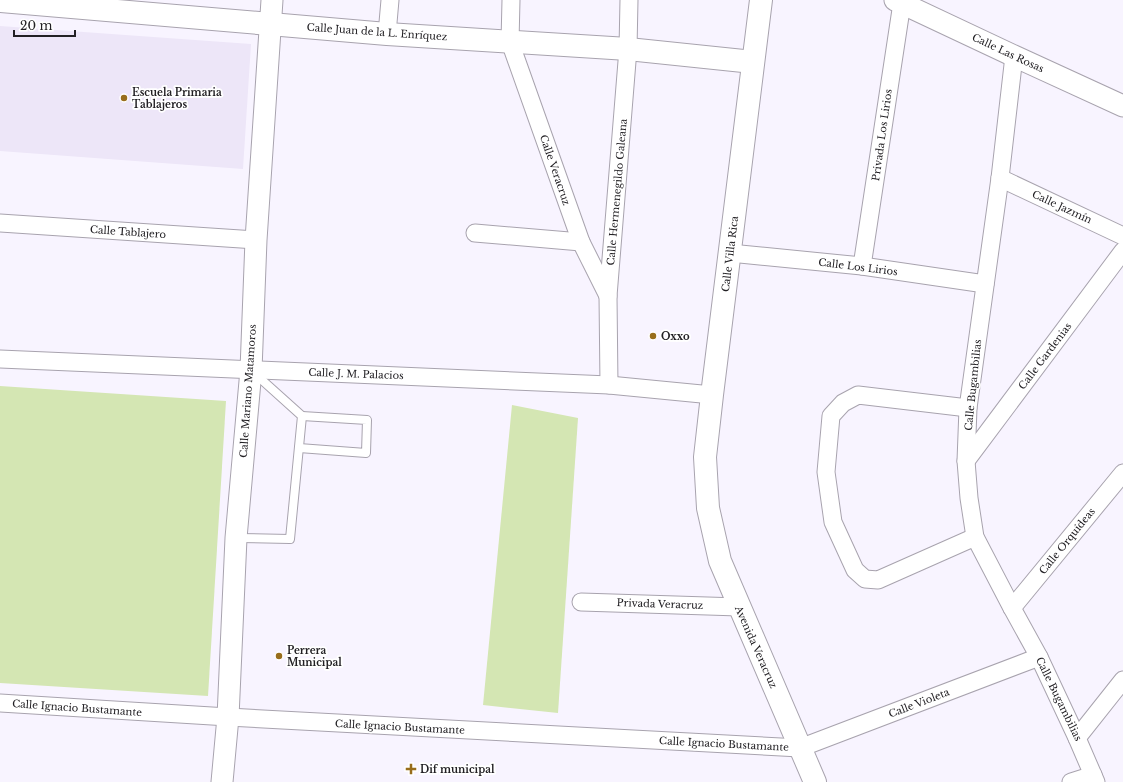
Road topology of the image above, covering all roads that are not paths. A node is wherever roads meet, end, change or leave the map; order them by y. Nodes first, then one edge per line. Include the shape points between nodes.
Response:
1 (0, 0) edge
2 (272, 0) edge
3 (390, 0) edge
4 (511, 0) edge
5 (629, 0) edge
6 (761, 0) edge
7 (898, 2) edge
8 (270, 24) junction
9 (388, 34) junction
10 (510, 42) junction
11 (628, 49) junction
12 (1014, 56) junction
13 (753, 62) junction
14 (1123, 106) edge
15 (1000, 178) junction
16 (0, 223) edge
17 (475, 233) dead end
18 (1123, 236) edge
19 (256, 240) junction
20 (581, 242) junction
21 (1123, 251) edge
22 (730, 253) junction
23 (862, 266) junction
24 (986, 284) junction
25 (608, 296) junction
26 (0, 359) edge
27 (250, 370) junction
28 (610, 385) junction
29 (712, 395) junction
30 (968, 408) junction
31 (302, 416) junction
32 (299, 448) junction
33 (966, 461) junction
34 (1123, 473) edge
35 (708, 508) joint
36 (975, 537) junction
37 (236, 538) junction
38 (581, 602) dead end
39 (739, 607) junction
40 (1012, 608) junction
41 (1039, 658) junction
42 (1123, 680) edge
43 (0, 703) edge
44 (228, 717) junction
45 (1077, 738) junction
46 (800, 748) junction
47 (1095, 778) edge
48 (222, 782) edge
49 (815, 782) edge
50 (1071, 782) edge

1 - 8 main road, Calle Juan de la L. Enríquez
2 - 8 street, Calle Mariano Matamoros
3 - 9 street
4 - 10 street
5 - 11 street, Calle Hermenegildo Galeana
6 - 13 main road, Calle Villa Rica
7 - 12 street, Calle Las Rosas
7 - 23 street, Privada Los Lirios
8 - 9 main road, Calle Juan de la L. Enríquez
8 - 19 street, Calle Mariano Matamoros
9 - 10 main road, Calle Juan de la L. Enríquez
10 - 11 main road, Calle Juan de la L. Enríquez
10 - 20 street, Calle Veracruz
11 - 13 main road, Calle Juan de la L. Enríquez
11 - 25 street, Calle Hermenegildo Galeana
12 - 14 street, Calle Las Rosas
12 - 15 street, Calle Bugambilias
13 - 22 main road, Calle Villa Rica
15 - 18 street, Calle Jazmín
15 - 24 street, Calle Bugambilias
16 - 19 street, Calle Tablajero
17 - 20 street
19 - 27 street, Calle Mariano Matamoros
20 - 25 street, Calle Veracruz
21 - 33 street, Calle Gardenias
22 - 23 street, Calle Los Lirios
22 - 29 main road, Calle Villa Rica
23 - 24 street, Calle Los Lirios
24 - 30 street, Calle Bugambilias
25 - 28 street, Calle Hermenegildo Galeana
26 - 27 street, Calle J. M. Palacios
27 - 28 street, Calle J. M. Palacios
27 - 31 lane
27 - 37 street, Calle Mariano Matamoros
28 - 29 street, Calle J. M. Palacios
29 - 35 main road, Calle Villa Rica via 705,457
30 - 33 street, Calle Bugambilias
30 - 36 street via 858,395 843,403 831,416 826,472 833,522 855,570 865,579 878,580
31 - 32 lane
31 - 32 lane via 367,420 366,453
32 - 37 lane via 290,539
33 - 36 street, Calle Bugambilias
34 - 40 street, Calle Orquídeas
35 - 39 main road, Avenida Veracruz via 720,561
36 - 40 street, Calle Bugambilias
37 - 44 street, Calle Mariano Matamoros
38 - 39 street, Privada Veracruz
39 - 46 main road, Avenida Veracruz
40 - 41 street, Calle Bugambilias
41 - 45 street, Calle Bugambilias
41 - 46 street, Calle Violeta
42 - 45 street
43 - 44 street, Calle Ignacio Bustamante
44 - 46 street, Calle Ignacio Bustamante
44 - 48 street, Calle Mariano Matamoros
45 - 47 street, Calle Bugambilias
46 - 49 main road, Avenida Veracruz
47 - 50 street

